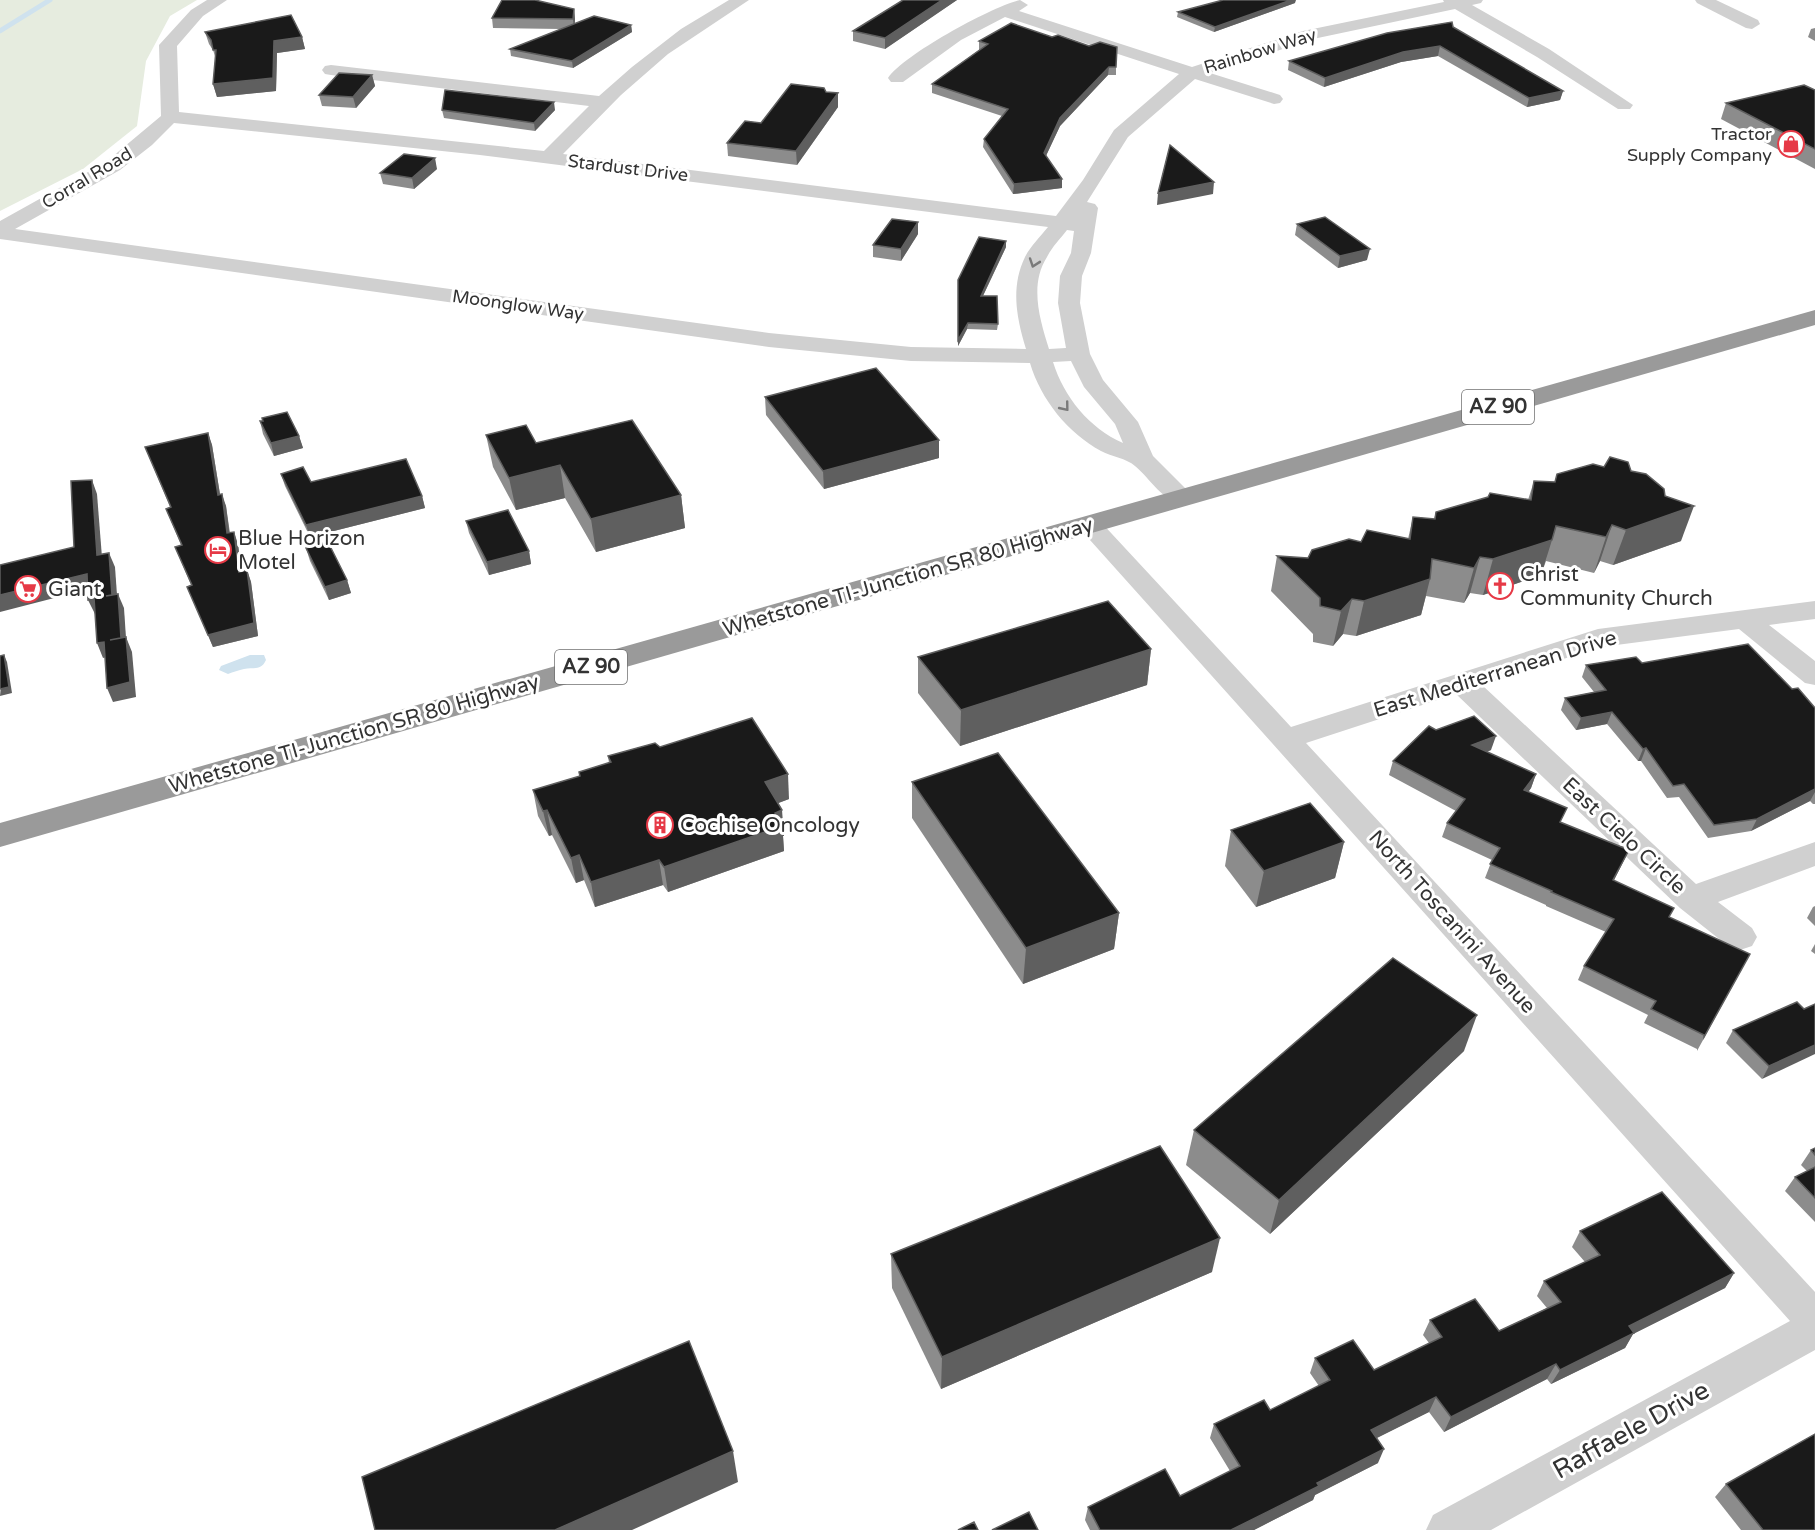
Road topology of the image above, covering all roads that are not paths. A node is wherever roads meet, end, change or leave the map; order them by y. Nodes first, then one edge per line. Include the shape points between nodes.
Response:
1 (219, 0) edge
2 (1034, 0) edge
3 (1475, 0) edge
4 (1703, 0) edge
5 (729, 2) edge
6 (1454, 2) edge
7 (1002, 11) junction
8 (1752, 24) dead end
9 (331, 70) dead end
10 (1191, 73) junction
11 (897, 78) dead end
12 (1274, 99) dead end
13 (601, 102) junction
14 (1624, 105) dead end
15 (170, 117) junction
16 (548, 158) junction
17 (1092, 182) junction
18 (1059, 223) junction
19 (1085, 226) junction
20 (0, 231) edge
21 (1815, 316) edge
22 (1079, 354) junction
23 (1039, 356) junction
24 (1142, 459) junction
25 (1181, 497) junction
26 (1090, 525) junction
27 (1815, 610) edge
28 (1743, 618) junction
29 (1815, 676) edge
30 (1461, 682) junction
31 (1285, 739) junction
32 (0, 835) edge
33 (1815, 854) edge
34 (1691, 899) junction
35 (1740, 937) dead end
36 (1815, 1320) edge
37 (1815, 1329) edge
38 (1448, 1530) edge

1 - 15 street via 197,13 168,45
2 - 7 street
3 - 6 street, Rainbow Way
4 - 8 street
5 - 13 street via 655,54
6 - 10 street, Rainbow Way via 1309,35
6 - 14 street via 1543,52
7 - 10 street
7 - 11 street via 944,41
9 - 13 street
10 - 12 street
10 - 17 street, Rainbow Way via 1121,134
13 - 16 street
15 - 16 street, Stardust Drive
15 - 20 street, Corral Road via 113,166
16 - 18 street, Stardust Drive
17 - 18 street, Rainbow Way
17 - 19 street, Rainbow Way
18 - 19 street, Stardust Drive
18 -> 23 street, Rainbow Way via 1035,258 1028,286 1027,314
19 - 22 street, Rainbow Way via 1081,253 1071,276 1069,303
20 - 23 street, Moonglow Way via 769,340 911,354
21 - 25 highway, Whetstone TI-Junction SR 80 Highway / AZ 90
22 - 23 street, Moonglow Way
22 - 24 street, Rainbow Way via 1092,382 1126,422
23 -> 24 street, Rainbow Way via 1063,406 1086,430 1111,447
24 - 25 street, Rainbow Way
25 - 26 highway, Whetstone TI-Junction SR 80 Highway / AZ 90
26 - 31 street, North Toscanini Avenue
26 - 32 highway, Whetstone TI-Junction SR 80 Highway / AZ 90
27 - 28 street, East Mediterranean Drive
28 - 29 street
28 - 30 street, East Mediterranean Drive via 1598,638
30 - 31 street, East Mediterranean Drive
30 - 34 street, East Cielo Circle
31 - 36 street, North Toscanini Avenue
33 - 34 street, East Cielo Circle
34 - 35 street
37 - 38 street, Raffaele Drive

